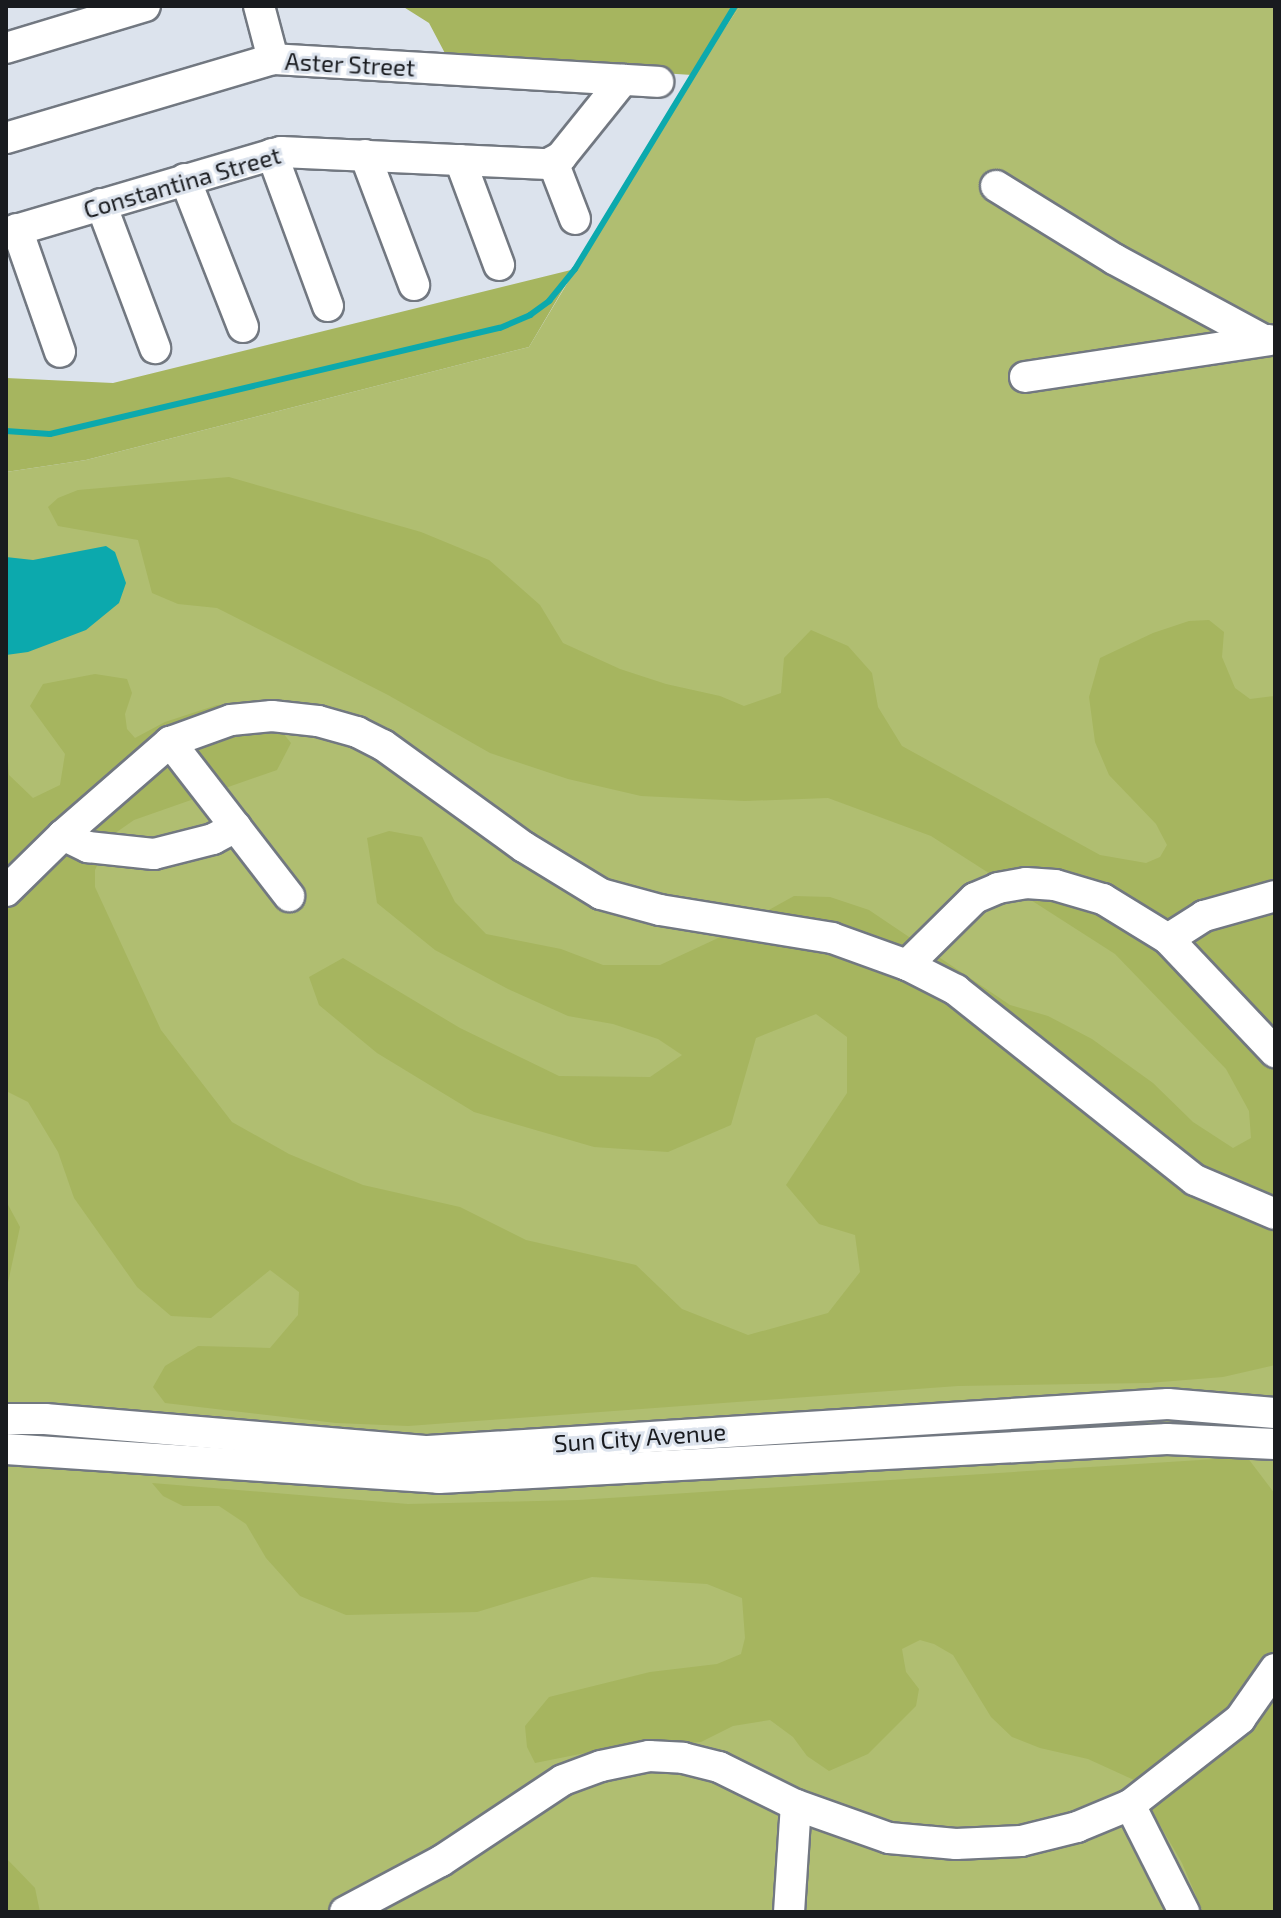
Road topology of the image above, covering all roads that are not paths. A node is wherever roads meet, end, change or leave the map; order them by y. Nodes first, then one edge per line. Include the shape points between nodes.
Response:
1 (145, 6) edge
2 (259, 6) edge
3 (6, 48) edge
4 (273, 59) junction
5 (623, 80) junction
6 (658, 82) dead end
7 (6, 138) edge
8 (272, 154) junction
9 (365, 155) junction
10 (460, 160) junction
11 (553, 162) junction
12 (185, 179) junction
13 (996, 186) dead end
14 (101, 204) junction
15 (575, 219) dead end
16 (12, 231) edge
17 (499, 265) dead end
18 (414, 285) dead end
19 (328, 306) dead end
20 (243, 327) dead end
21 (1268, 340) edge
22 (155, 348) dead end
23 (60, 352) dead end
24 (1025, 377) dead end
25 (170, 742) junction
26 (236, 827) junction
27 (63, 835) junction
28 (6, 891) edge
29 (289, 896) dead end
30 (1275, 896) edge
31 (1168, 939) junction
32 (907, 965) junction
33 (1275, 1052) edge
34 (1275, 1214) edge
35 (1275, 1413) edge
36 (6, 1419) edge
37 (701, 1433) junction
38 (1275, 1444) edge
39 (6, 1449) edge
40 (703, 1464) junction
41 (1275, 1669) edge
42 (796, 1805) junction
43 (1130, 1805) junction
44 (345, 1912) edge
45 (789, 1912) edge
46 (1184, 1912) edge

1 - 3 street
2 - 4 street
4 - 5 street, Aster Street
4 - 7 street, Aster Street
5 - 6 street, Aster Street
5 - 11 street
8 - 9 street, Constantina Street
8 - 12 street, Constantina Street
8 - 19 street
9 - 10 street, Constantina Street
9 - 18 street
10 - 11 street, Constantina Street
10 - 17 street
11 - 15 street
12 - 14 street, Constantina Street
12 - 20 street
13 - 21 street via 1114,259
14 - 16 street, Constantina Street
14 - 22 street
16 - 23 street
21 - 24 street
25 - 26 street
25 - 27 street
25 - 32 street via 231,720 272,716 357,732 413,764 524,847 601,894 648,908 832,938
26 - 27 street via 213,839 154,854 88,847
26 - 29 street
27 - 28 street
30 - 31 street via 1204,916
31 - 32 street via 1103,899 1026,883 975,898
31 - 33 street
32 - 34 street via 985,1010 1195,1180
35 - 37 street, Sun City Avenue via 1168,1404
36 - 37 street, Sun City Avenue via 428,1451
37 - 40 street
38 - 40 street, Sun City Avenue via 1167,1439
39 - 40 street, Sun City Avenue via 392,1477
41 - 43 street via 1240,1719
42 - 43 street via 889,1838 956,1844 1021,1841 1077,1827
42 - 44 street via 719,1767 683,1758 649,1756 601,1766 563,1780 441,1861
42 - 45 street
43 - 46 street

